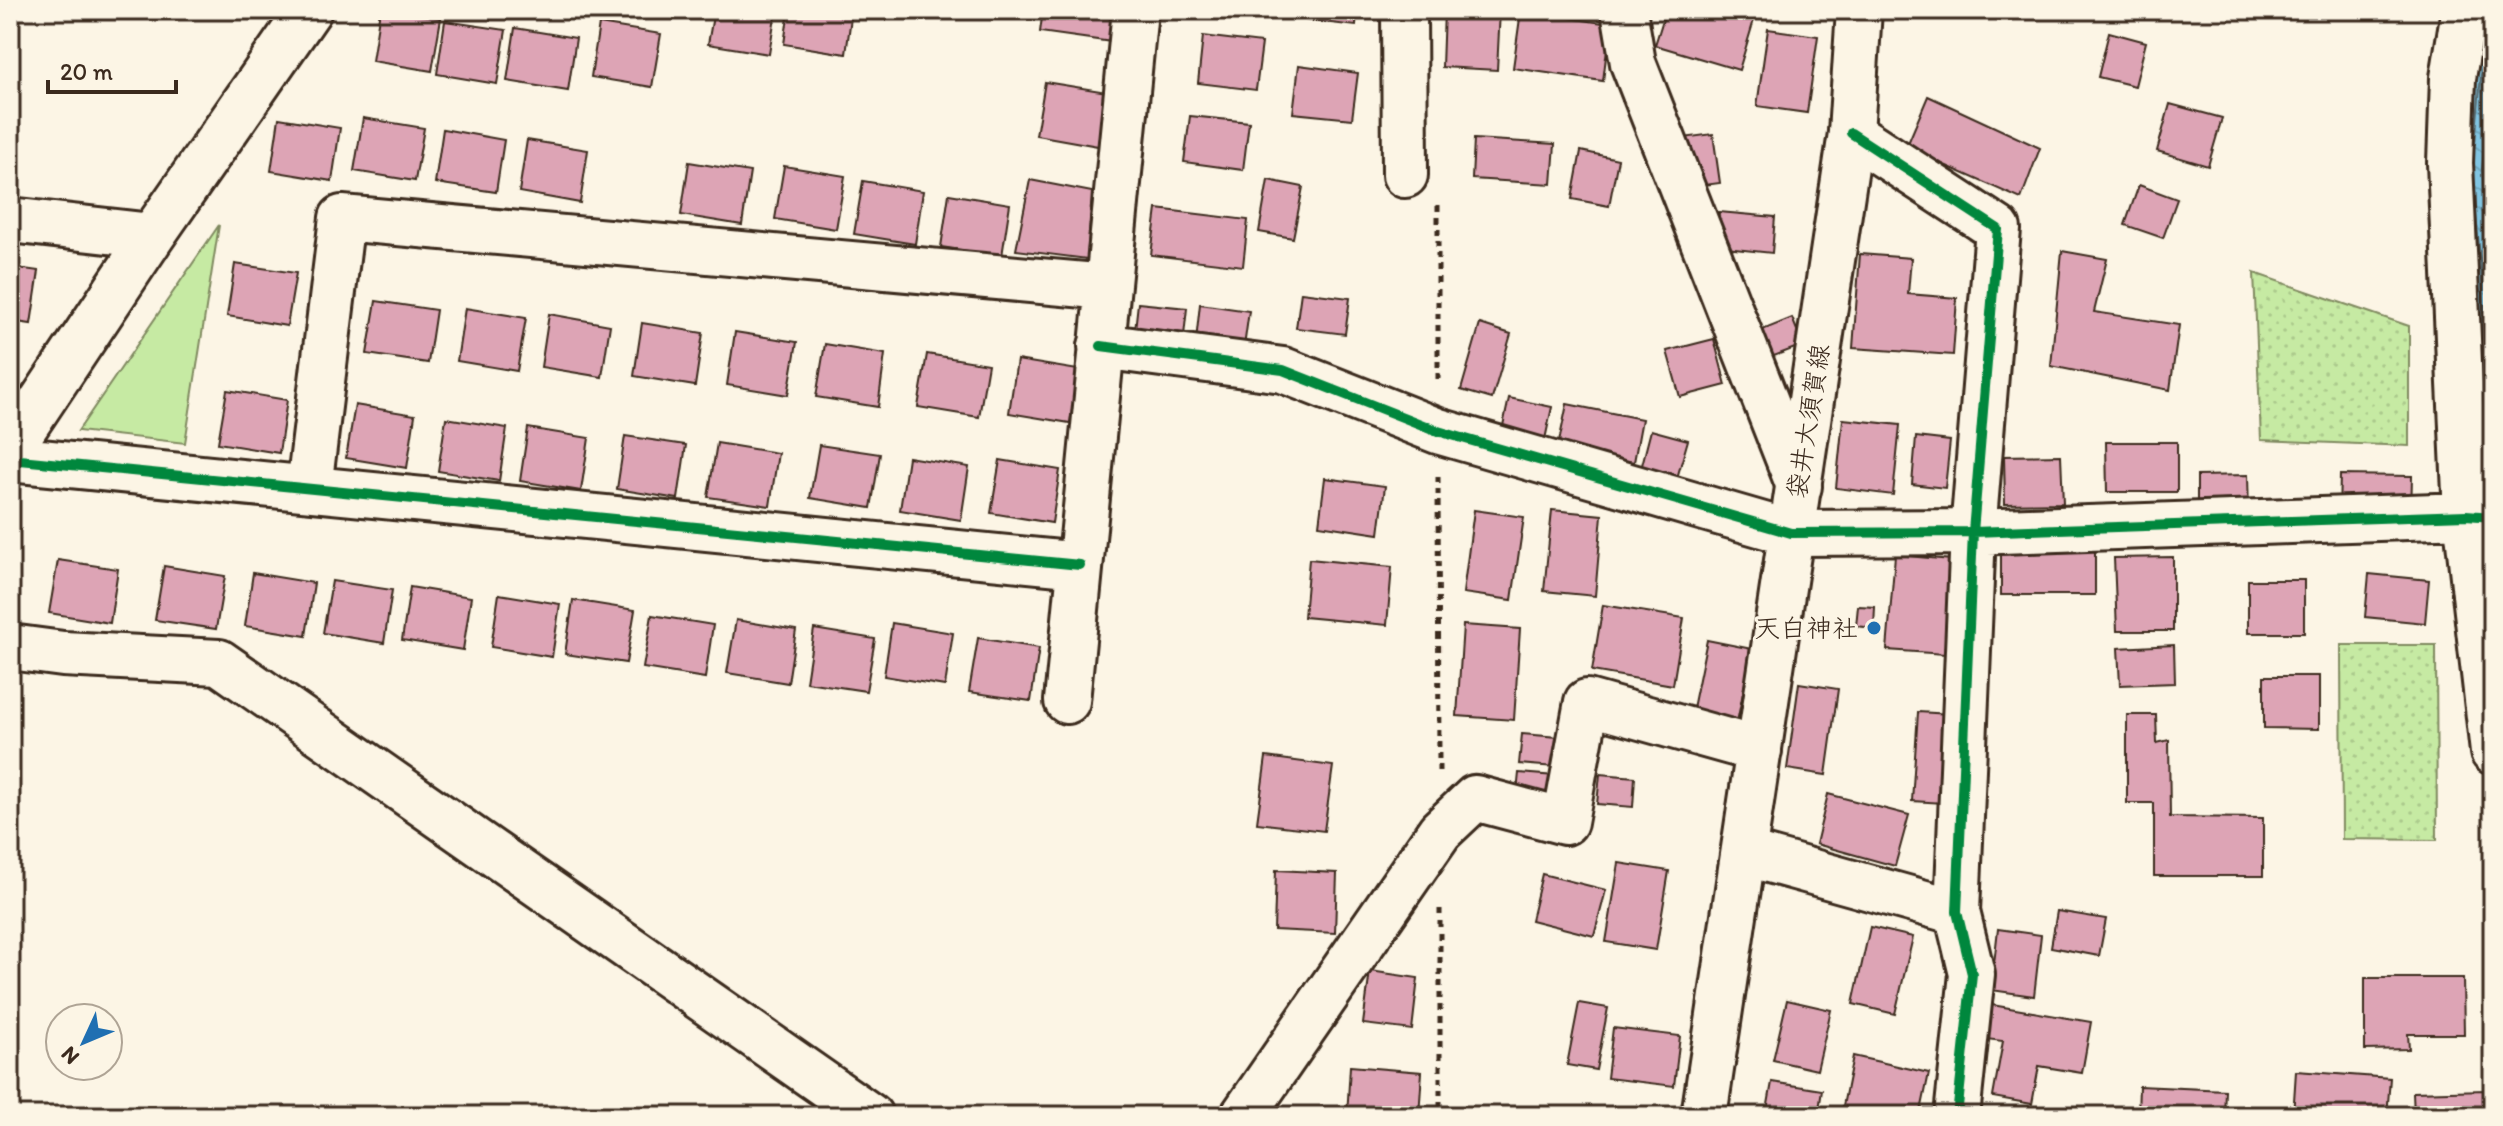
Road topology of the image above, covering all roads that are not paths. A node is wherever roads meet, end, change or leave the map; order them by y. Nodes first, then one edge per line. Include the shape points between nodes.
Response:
1 (309, 10) edge
2 (1135, 10) edge
3 (1404, 10) edge
4 (1624, 10) edge
5 (1859, 10) edge
6 (2464, 10) edge
7 (1851, 133) junction
8 (1405, 175) road end
9 (10, 220) edge
10 (152, 236) junction
11 (1107, 287) junction
12 (1101, 346) junction
13 (10, 449) edge
14 (10, 459) edge
15 (1799, 486) junction
16 (309, 488) junction
17 (2479, 516) edge
18 (1973, 532) junction
19 (1791, 533) junction
20 (1080, 565) junction
21 (10, 647) edge
22 (1067, 701) dead end
23 (1759, 750) junction
24 (2493, 752) edge
25 (1744, 853) junction
26 (1957, 912) junction
27 (870, 1116) edge
28 (1243, 1116) edge
29 (1704, 1116) edge
30 (1957, 1116) edge

1 - 10 street
2 - 11 street
3 - 8 street
4 - 15 street via 1633,63
5 - 7 street, 袋井大須賀線
6 - 17 street via 2453,78 2450,163
7 - 15 street, 袋井大須賀線
7 - 18 street via 1998,229
9 - 10 street
10 - 13 street
11 - 12 street
11 - 16 street via 342,218
12 - 19 street via 1283,370 1438,431
12 - 20 street
14 - 16 street
15 - 19 street, 袋井大須賀線
16 - 20 street
17 - 18 street
17 - 24 street
18 - 19 street
18 - 26 street
19 - 23 street, 袋井大須賀線
20 - 22 street
21 - 27 street via 219,662
23 - 25 street, 袋井大須賀線
23 - 28 street via 1587,702 1565,822 1475,798 1440,831
25 - 26 street
25 - 29 street, 袋井大須賀線
26 - 30 street via 1972,974

